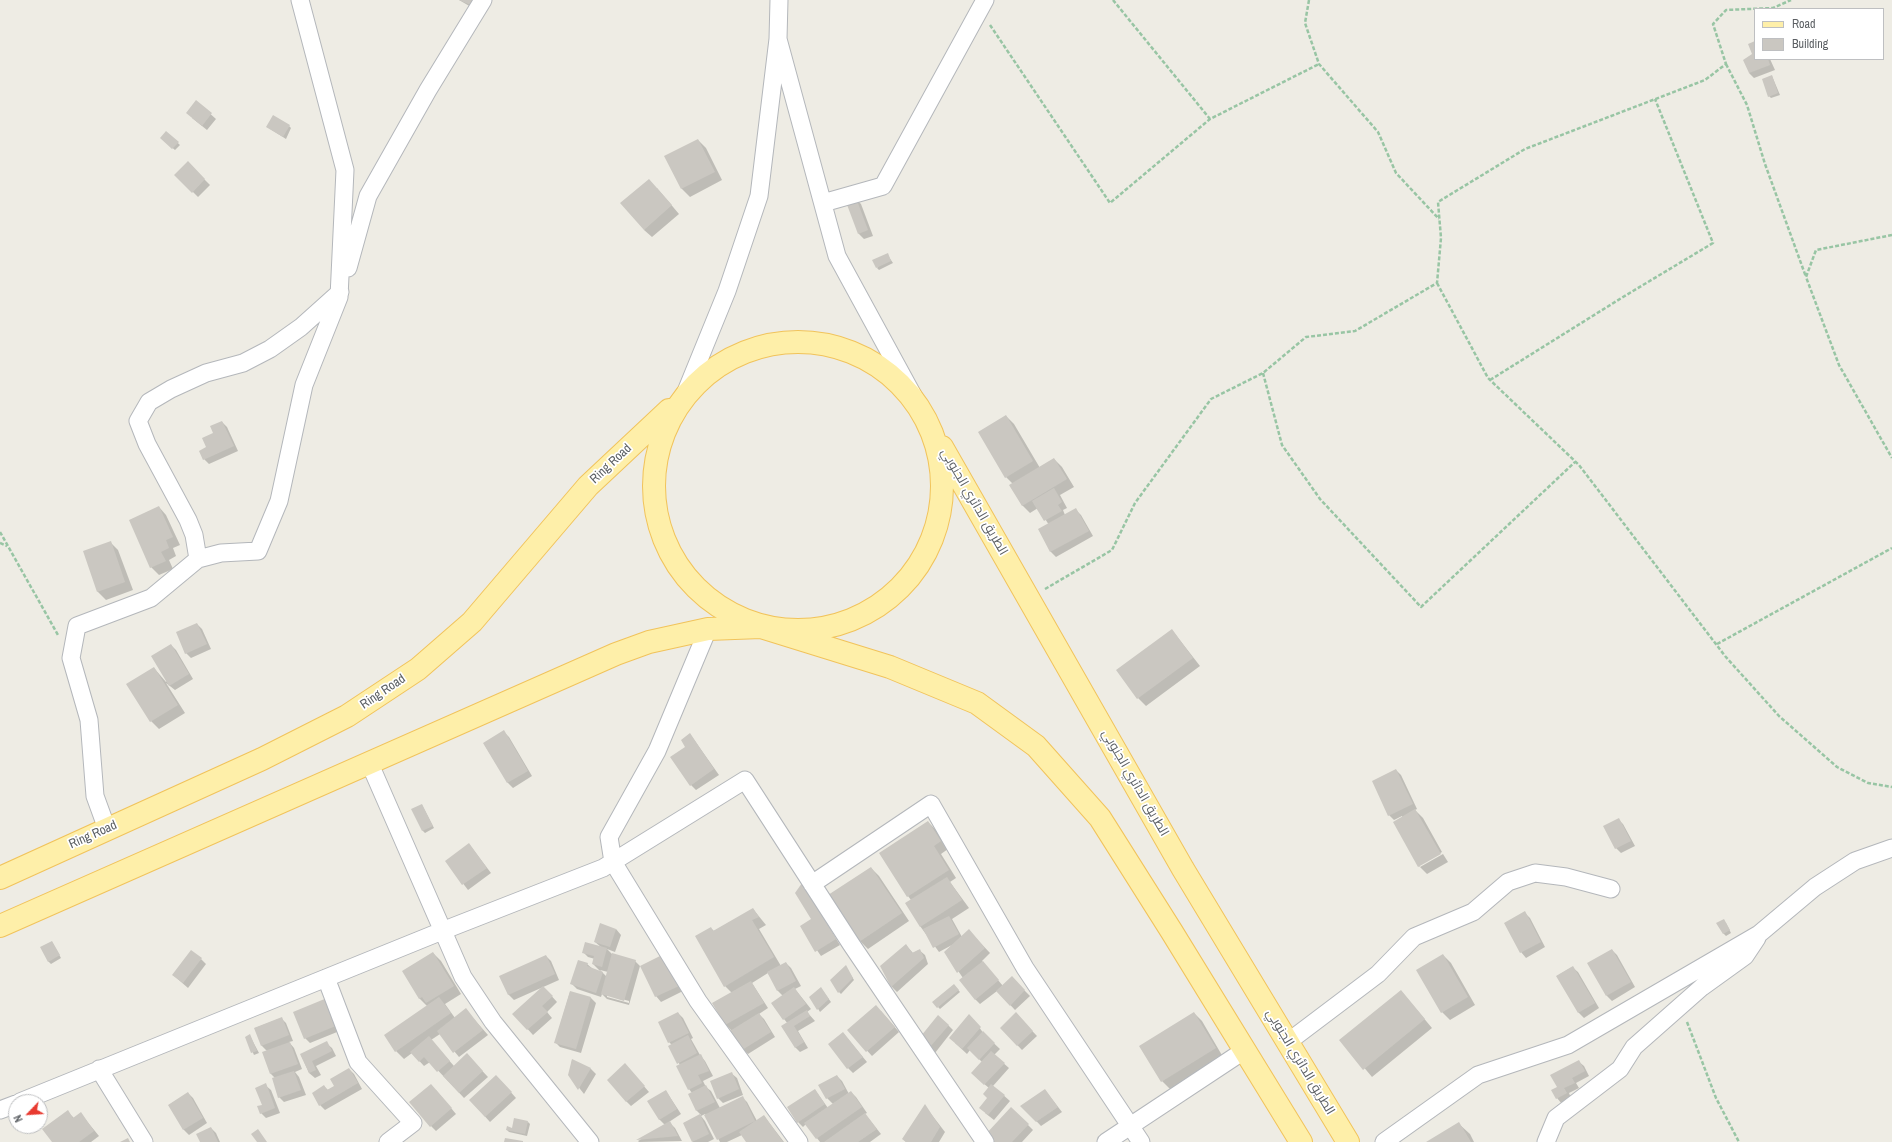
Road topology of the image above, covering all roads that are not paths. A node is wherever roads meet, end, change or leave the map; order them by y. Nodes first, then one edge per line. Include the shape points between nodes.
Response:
1 (300, 0) edge
2 (483, 0) edge
3 (779, 0) edge
4 (982, 5) edge
5 (778, 39) junction
6 (823, 203) junction
7 (340, 295) junction
8 (685, 394) junction
9 (928, 421) junction
10 (198, 559) junction
11 (761, 627) junction
12 (708, 629) junction
13 (369, 762) junction
14 (107, 829) junction
15 (1892, 848) edge
16 (613, 862) junction
17 (0, 878) edge
18 (812, 884) junction
19 (1611, 889) dead end
20 (0, 926) edge
21 (442, 931) junction
22 (1759, 934) junction
23 (326, 978) junction
24 (1288, 1042) junction
25 (1245, 1050) junction
26 (99, 1070) junction
27 (40, 1094) edge
28 (1131, 1126) junction
29 (144, 1142) edge
30 (388, 1142) edge
31 (590, 1142) edge
32 (799, 1142) edge
33 (985, 1142) edge
34 (1106, 1142) edge
35 (1140, 1142) edge
36 (1301, 1142) edge
37 (1348, 1142) edge
38 (1384, 1142) edge
39 (1546, 1142) edge

1 - 7 street via 345,170
2 - 7 street via 368,196
3 - 5 street
4 - 6 street via 883,186
5 - 6 street
5 - 8 street via 759,196 727,292
6 - 9 street via 837,256
7 - 10 street via 304,385 279,501 258,551 221,553
7 - 10 street via 270,349 242,363 206,374 171,389 149,402 138,421 147,444 188,520 194,535
8 - 9 main road, Ring Road via 721,362 766,344 814,342 860,354 899,382
8 - 11 main road via 660,442 653,483 660,531 682,574 717,607
8 - 14 main road, Ring Road via 588,486 472,622 418,669 347,716 262,759
9 - 11 main road via 942,466 941,514 925,559 895,596 854,621 808,632
9 - 24 main road, الطريق الدائري الجنوبي via 1183,869
10 - 14 street via 151,598 77,626 71,658 89,720 95,796
11 - 12 main road
11 - 25 main road via 890,667 977,703 1036,746 1100,818
12 - 13 main road via 649,642 616,654
12 - 16 street via 657,751 609,837
13 - 20 main road
13 - 21 street
14 - 17 main road, Ring Road
15 - 22 street via 1855,861 1815,887
16 - 18 street via 744,780
16 - 21 street
16 - 32 street via 698,1000
18 - 28 street via 930,804 1024,968
18 - 33 street
19 - 24 street via 1566,877 1535,873 1508,882 1473,912 1414,937 1378,974
21 - 23 street
21 - 31 street via 463,977 493,1022
22 - 38 street via 1568,1045 1478,1075
22 - 39 street via 1745,956 1702,987 1634,1047 1620,1069 1556,1118
23 - 26 street
23 - 30 street via 358,1062 413,1123
24 - 37 main road, الطريق الدائري الجنوبي
25 - 28 street
25 - 36 main road
26 - 27 street
26 - 29 street
28 - 34 street
28 - 35 street

